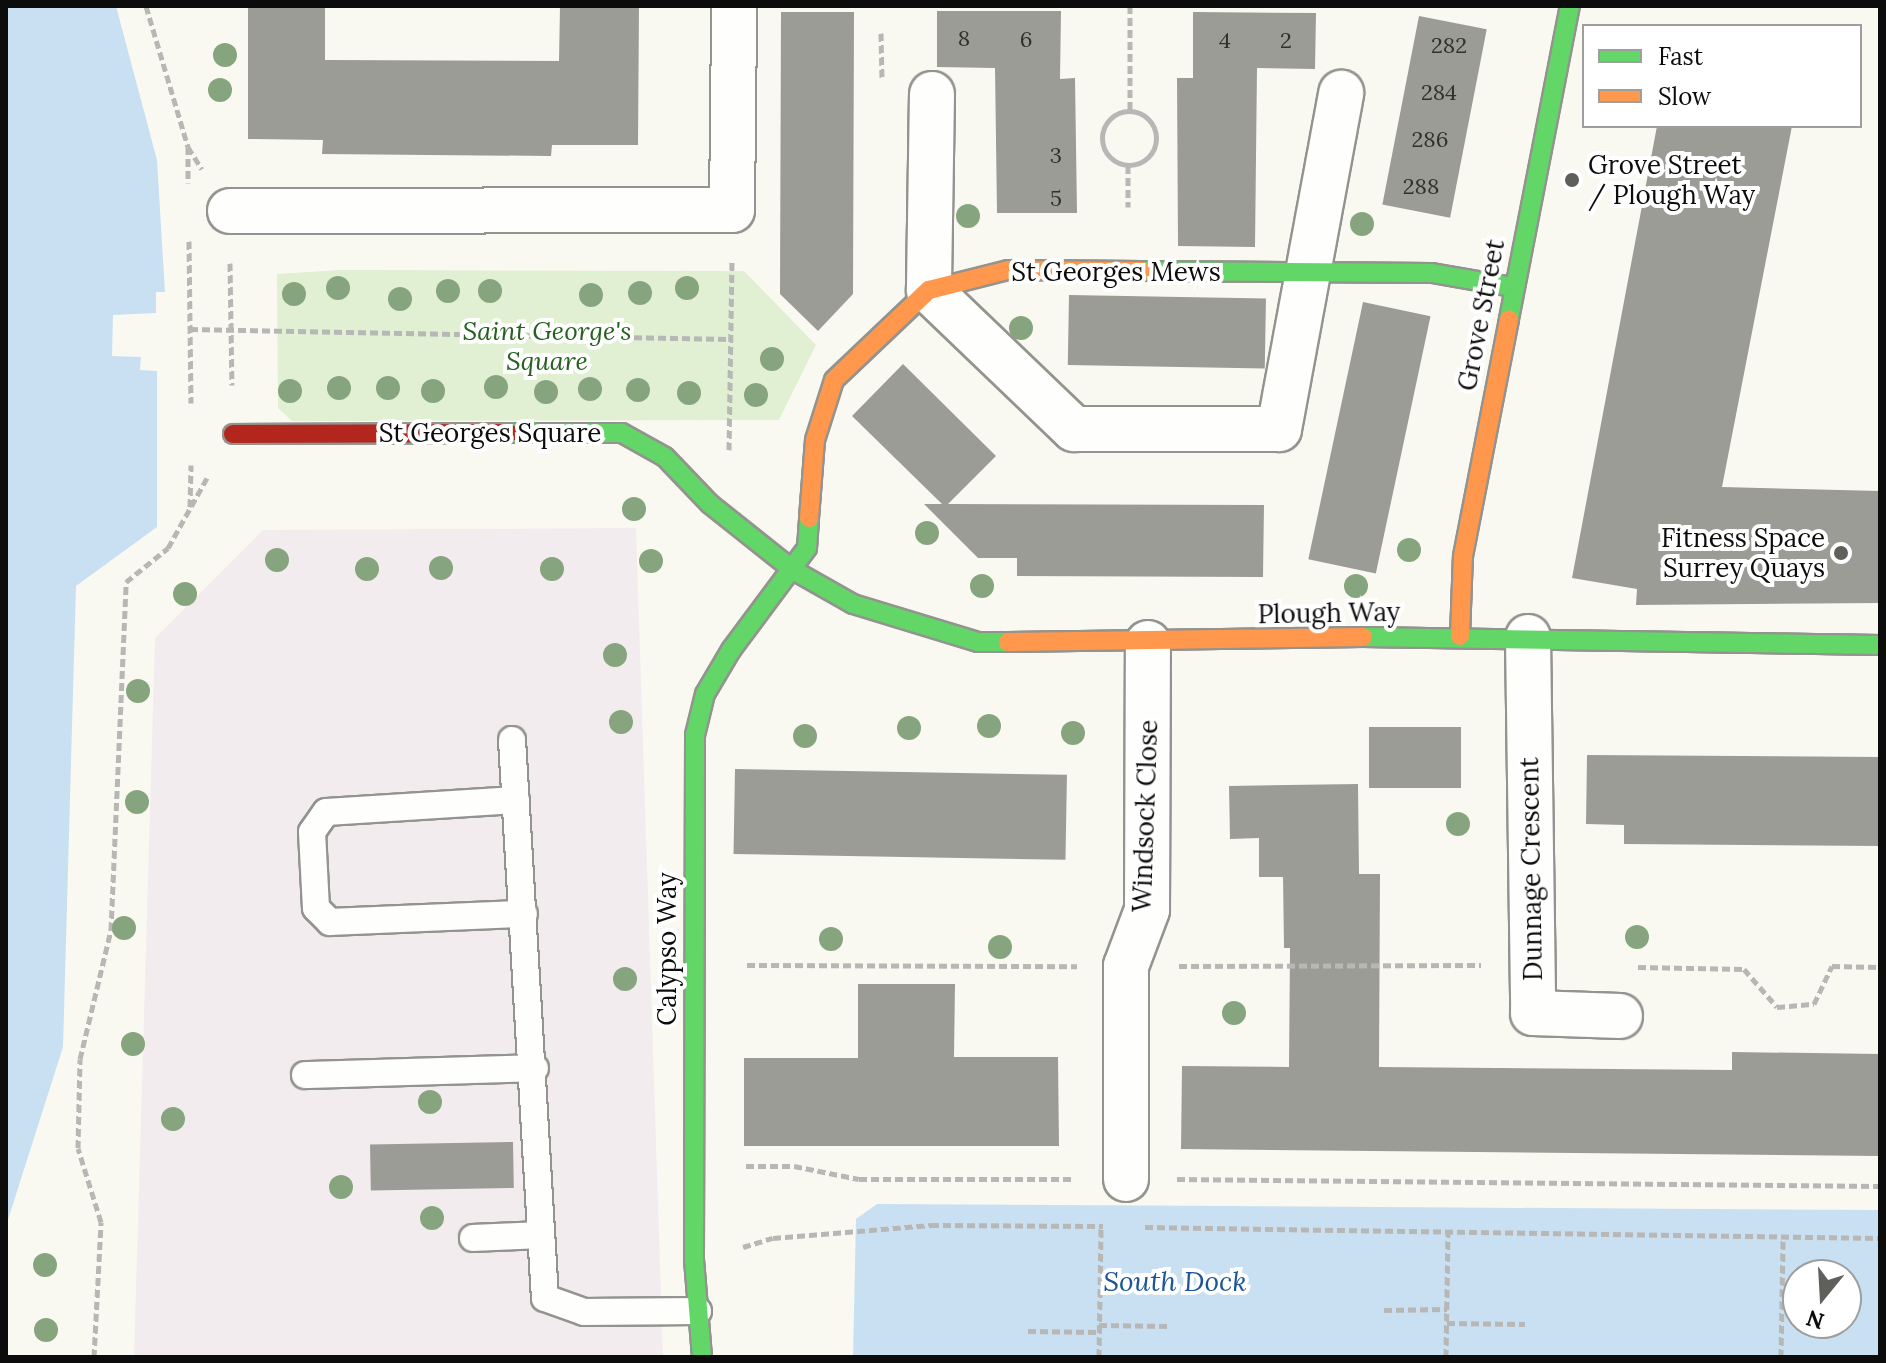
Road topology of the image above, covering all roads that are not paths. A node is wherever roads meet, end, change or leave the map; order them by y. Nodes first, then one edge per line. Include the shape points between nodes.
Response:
1 (734, 6) edge
2 (1570, 6) edge
3 (1341, 93) dead end
4 (932, 94) dead end
5 (230, 211) road end
6 (1306, 272) junction
7 (1512, 287) junction
8 (929, 290) junction
9 (233, 434) road end
10 (793, 570) junction
11 (1460, 636) junction
12 (1528, 637) junction
13 (1148, 643) junction
14 (1880, 645) edge
15 (512, 740) dead end
16 (516, 800) junction
17 (524, 914) junction
18 (1620, 1016) dead end
19 (535, 1068) junction
20 (305, 1075) dead end
21 (1126, 1179) road end
22 (541, 1235) junction
23 (473, 1238) dead end
24 (698, 1311) junction
25 (702, 1357) edge

1 - 5 street via 732,210
2 - 7 street, Grove Street
3 - 6 street
4 - 8 street
6 - 7 street, St Georges Mews via 1432,273
6 - 8 street, St Georges Mews via 1008,270
6 - 8 street via 1279,429 1074,429
7 - 11 street, Grove Street via 1463,556
8 - 10 street, St Georges Mews via 834,380 815,440 807,548
9 - 10 street, St Georges Square via 622,433 665,457 728,519
10 - 13 street, Plough Way via 853,604 978,642
10 - 24 street, Calypso Way via 705,694 695,735 692,965
11 - 12 street, Plough Way
11 - 13 street, Plough Way
12 - 14 street, Plough Way
12 - 18 street, Dunnage Crescent via 1533,1013
13 - 21 street, Windsock Close via 1147,910 1126,966
15 - 16 lane
16 - 17 lane
16 - 17 lane via 326,812 312,832 316,908 330,922
17 - 19 lane
19 - 20 lane
19 - 22 lane
22 - 23 lane
22 - 24 lane via 545,1298 557,1306 584,1312
24 - 25 street, Calypso Way

